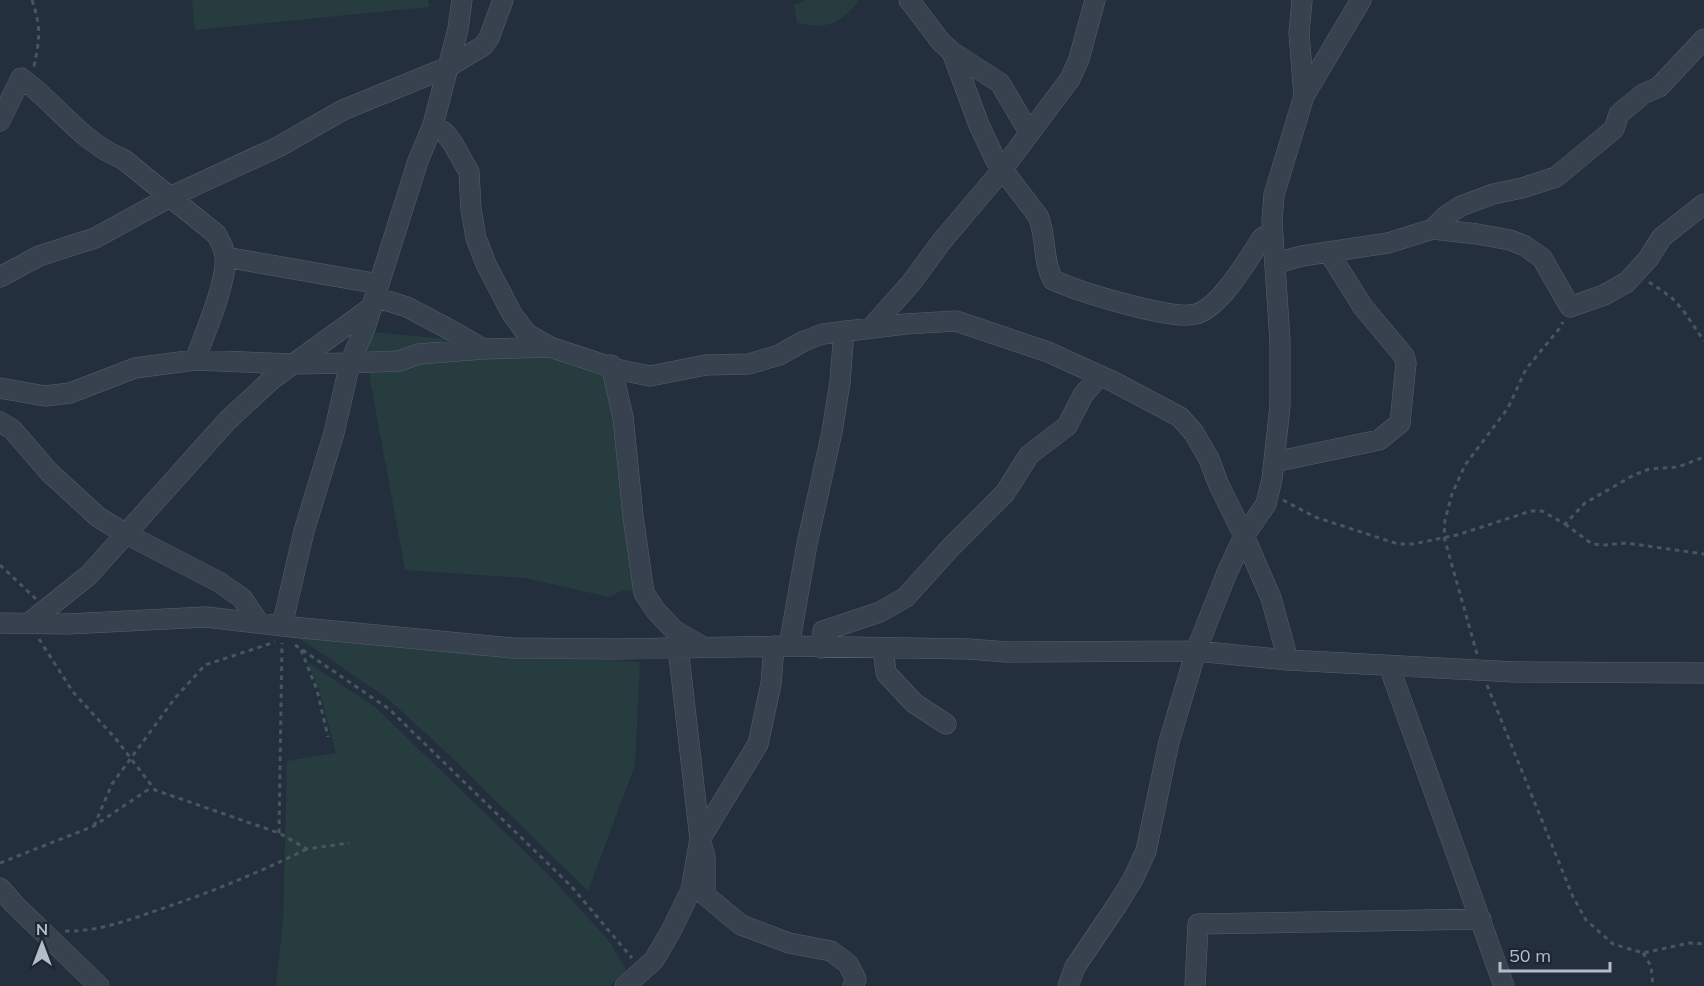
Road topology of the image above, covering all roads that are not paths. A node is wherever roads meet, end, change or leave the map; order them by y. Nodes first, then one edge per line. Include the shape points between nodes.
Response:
1 (462, 0) edge
2 (503, 0) edge
3 (909, 0) edge
4 (1095, 0) edge
5 (1302, 0) edge
6 (1360, 0) edge
7 (1704, 39) edge
8 (952, 52) junction
9 (448, 67) junction
10 (1304, 96) junction
11 (0, 121) edge
12 (433, 125) junction
13 (1029, 132) junction
14 (1002, 170) junction
15 (170, 197) junction
16 (1704, 204) edge
17 (1433, 229) junction
18 (1273, 235) junction
19 (1329, 252) junction
20 (225, 257) junction
21 (1276, 263) junction
22 (0, 277) edge
23 (375, 296) junction
24 (871, 328) junction
25 (844, 331) junction
26 (550, 347) junction
27 (483, 350) junction
28 (195, 360) junction
29 (350, 363) junction
30 (294, 364) junction
31 (611, 365) junction
32 (1100, 375) junction
33 (0, 388) edge
34 (0, 422) edge
35 (1274, 462) junction
36 (126, 534) junction
37 (1244, 536) junction
38 (0, 623) edge
39 (29, 623) junction
40 (259, 623) junction
41 (282, 633) junction
42 (782, 646) junction
43 (678, 647) junction
44 (703, 647) junction
45 (821, 648) junction
46 (883, 648) junction
47 (1196, 651) junction
48 (1288, 660) junction
49 (1389, 666) junction
50 (1704, 673) edge
51 (946, 724) dead end
52 (700, 839) junction
53 (0, 888) edge
54 (1481, 919) junction
55 (99, 986) edge
56 (625, 986) edge
57 (853, 986) edge
58 (1068, 986) edge
59 (1195, 986) edge
60 (1504, 986) edge

1 - 9 street
2 - 9 street via 489,38
3 - 8 street
4 - 13 street via 1070,79
5 - 10 street via 1299,33
6 - 10 street
7 - 17 street via 1659,87 1622,111 1614,129 1562,172 1546,181 1461,206
8 - 13 street via 1000,82
8 - 14 street via 979,125
9 - 12 street
9 - 15 street via 343,110 278,147
10 - 18 street via 1274,195
11 - 15 street via 21,78 106,153 123,159
12 - 23 street
12 - 26 street via 453,142 469,172 476,238 512,314 527,334
13 - 14 street
14 - 18 street via 1038,216 1047,270 1053,280 1167,313 1196,314 1212,305 1242,273 1262,238
14 - 24 street
15 - 20 street via 216,234
15 - 22 street via 95,238 39,256
16 - 17 street via 1662,237 1627,282 1570,307 1542,258 1525,246 1478,234
17 - 19 street via 1388,243
18 - 21 street
19 - 21 street
19 - 35 street via 1364,307 1404,356 1400,423 1379,440
20 - 23 street
20 - 28 street via 210,322
21 - 35 street via 1280,406
23 - 27 street via 407,307
23 - 29 street
23 - 30 street
24 - 25 street
24 - 32 street via 956,321 1048,352
25 - 31 street via 823,334 749,364 706,365 650,376
25 - 42 street via 832,432
26 - 27 street
26 - 31 street
27 - 29 street
28 - 30 street
28 - 33 street via 135,368 70,393 45,396
29 - 30 street
29 - 41 street via 334,433 304,531
30 - 36 street via 227,421
31 - 44 street via 623,417 644,593 674,630
32 - 37 street via 1180,417 1209,459
32 - 45 street via 1083,395 1067,426 1029,455 1005,493 906,597 880,612 823,631
34 - 36 street via 19,436 49,472 98,517
35 - 37 street via 1266,504
36 - 39 street via 89,575
36 - 40 street via 219,582 242,598
37 - 47 street
37 - 48 street via 1271,598
38 - 39 street
39 - 40 street via 206,617
40 - 41 street
41 - 43 street via 513,648
42 - 44 street
42 - 45 street
42 - 52 street via 758,744
43 - 44 street
43 - 52 street
45 - 46 street
46 - 47 street
46 - 51 street via 886,673 914,703
47 - 48 street
47 - 58 street via 1169,742 1146,851 1134,879 1075,967
48 - 49 street
49 - 50 street via 1515,672
49 - 54 street
52 - 56 street via 691,890 671,931 654,960
52 - 57 street via 705,856 705,895 741,926 789,944 831,951 848,964 856,978
53 - 55 street
54 - 59 street via 1198,924
54 - 60 street

